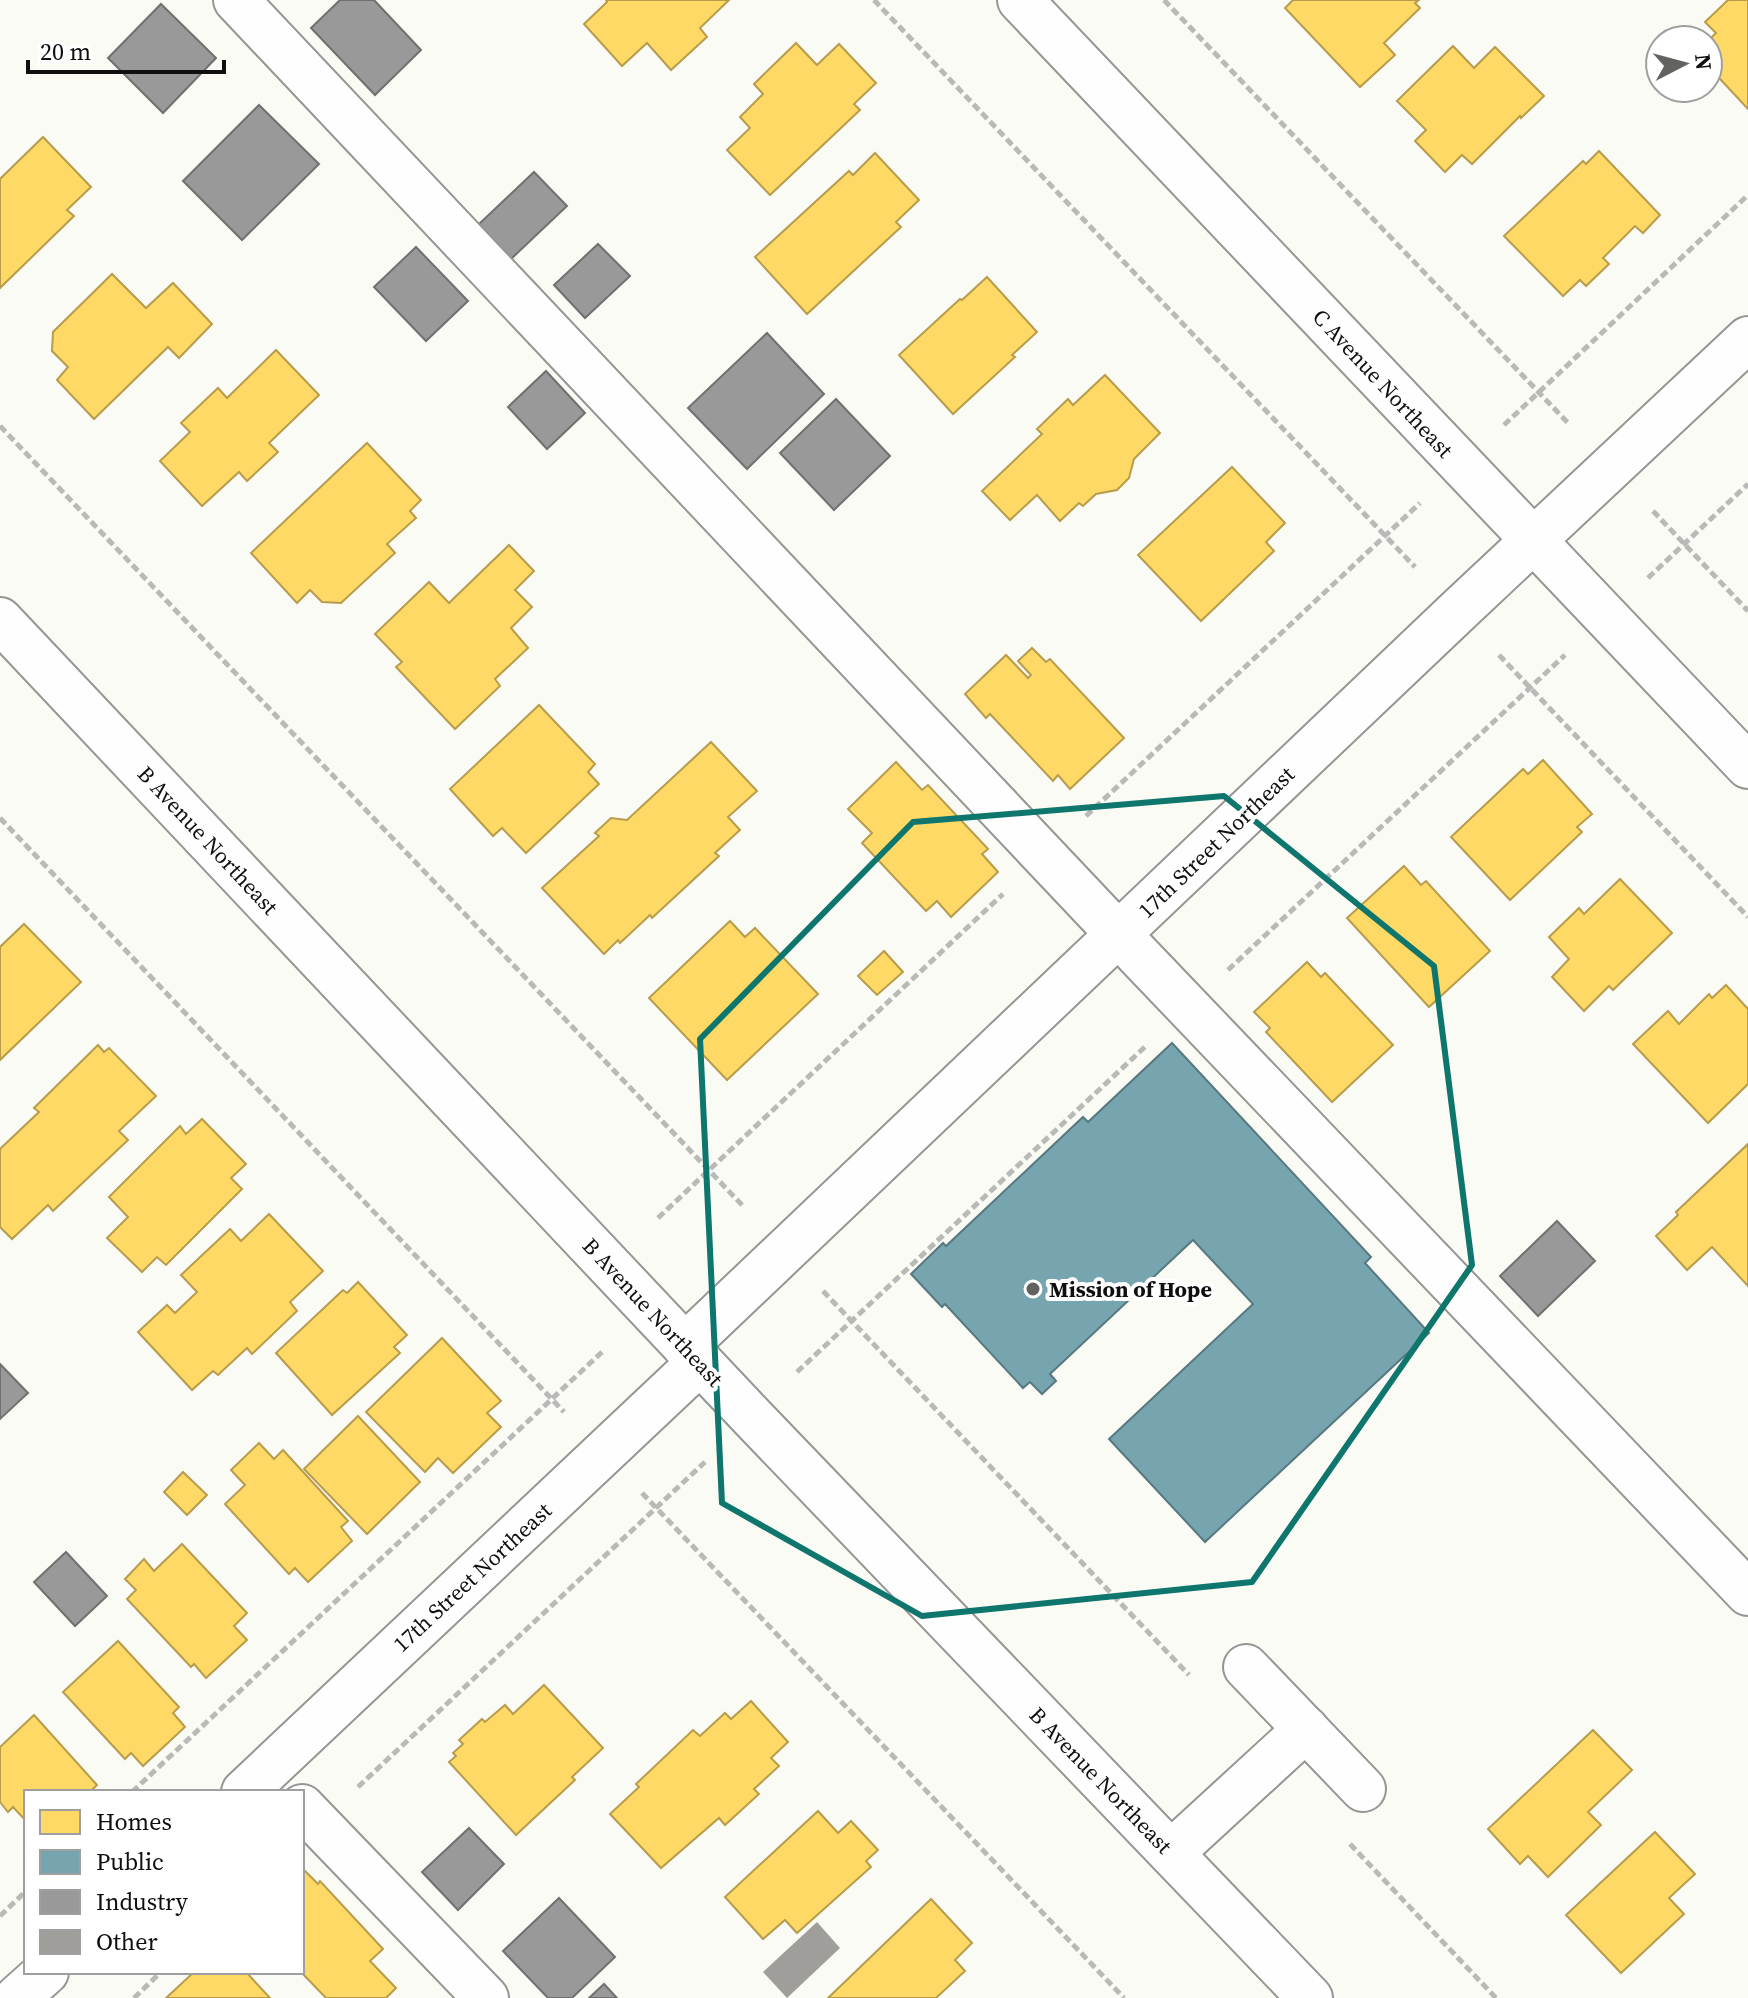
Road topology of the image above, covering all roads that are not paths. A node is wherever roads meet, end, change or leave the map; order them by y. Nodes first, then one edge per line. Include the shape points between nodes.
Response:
1 (236, 0) edge
2 (1020, 0) edge
3 (1748, 339) edge
4 (1532, 541) junction
5 (0, 620) edge
6 (1748, 766) edge
7 (1119, 935) junction
8 (693, 1354) junction
9 (1748, 1593) edge
10 (1246, 1667) dead end
11 (1306, 1729) junction
12 (266, 1785) edge
13 (1363, 1789) dead end
14 (310, 1815) edge
15 (1171, 1853) junction
16 (44, 1974) edge
17 (17, 1998) edge
18 (486, 1998) edge
19 (1310, 1998) edge

1 - 7 street
2 - 4 street, C Avenue Northeast
3 - 4 street, 17th Street Northeast
4 - 6 street, C Avenue Northeast
4 - 7 street, 17th Street Northeast
5 - 8 street, B Avenue Northeast
7 - 8 street, 17th Street Northeast
7 - 9 street
8 - 12 street, 17th Street Northeast
8 - 15 street, B Avenue Northeast
10 - 11 street
11 - 13 street
11 - 15 street
14 - 18 street
15 - 19 street, B Avenue Northeast
16 - 17 street

